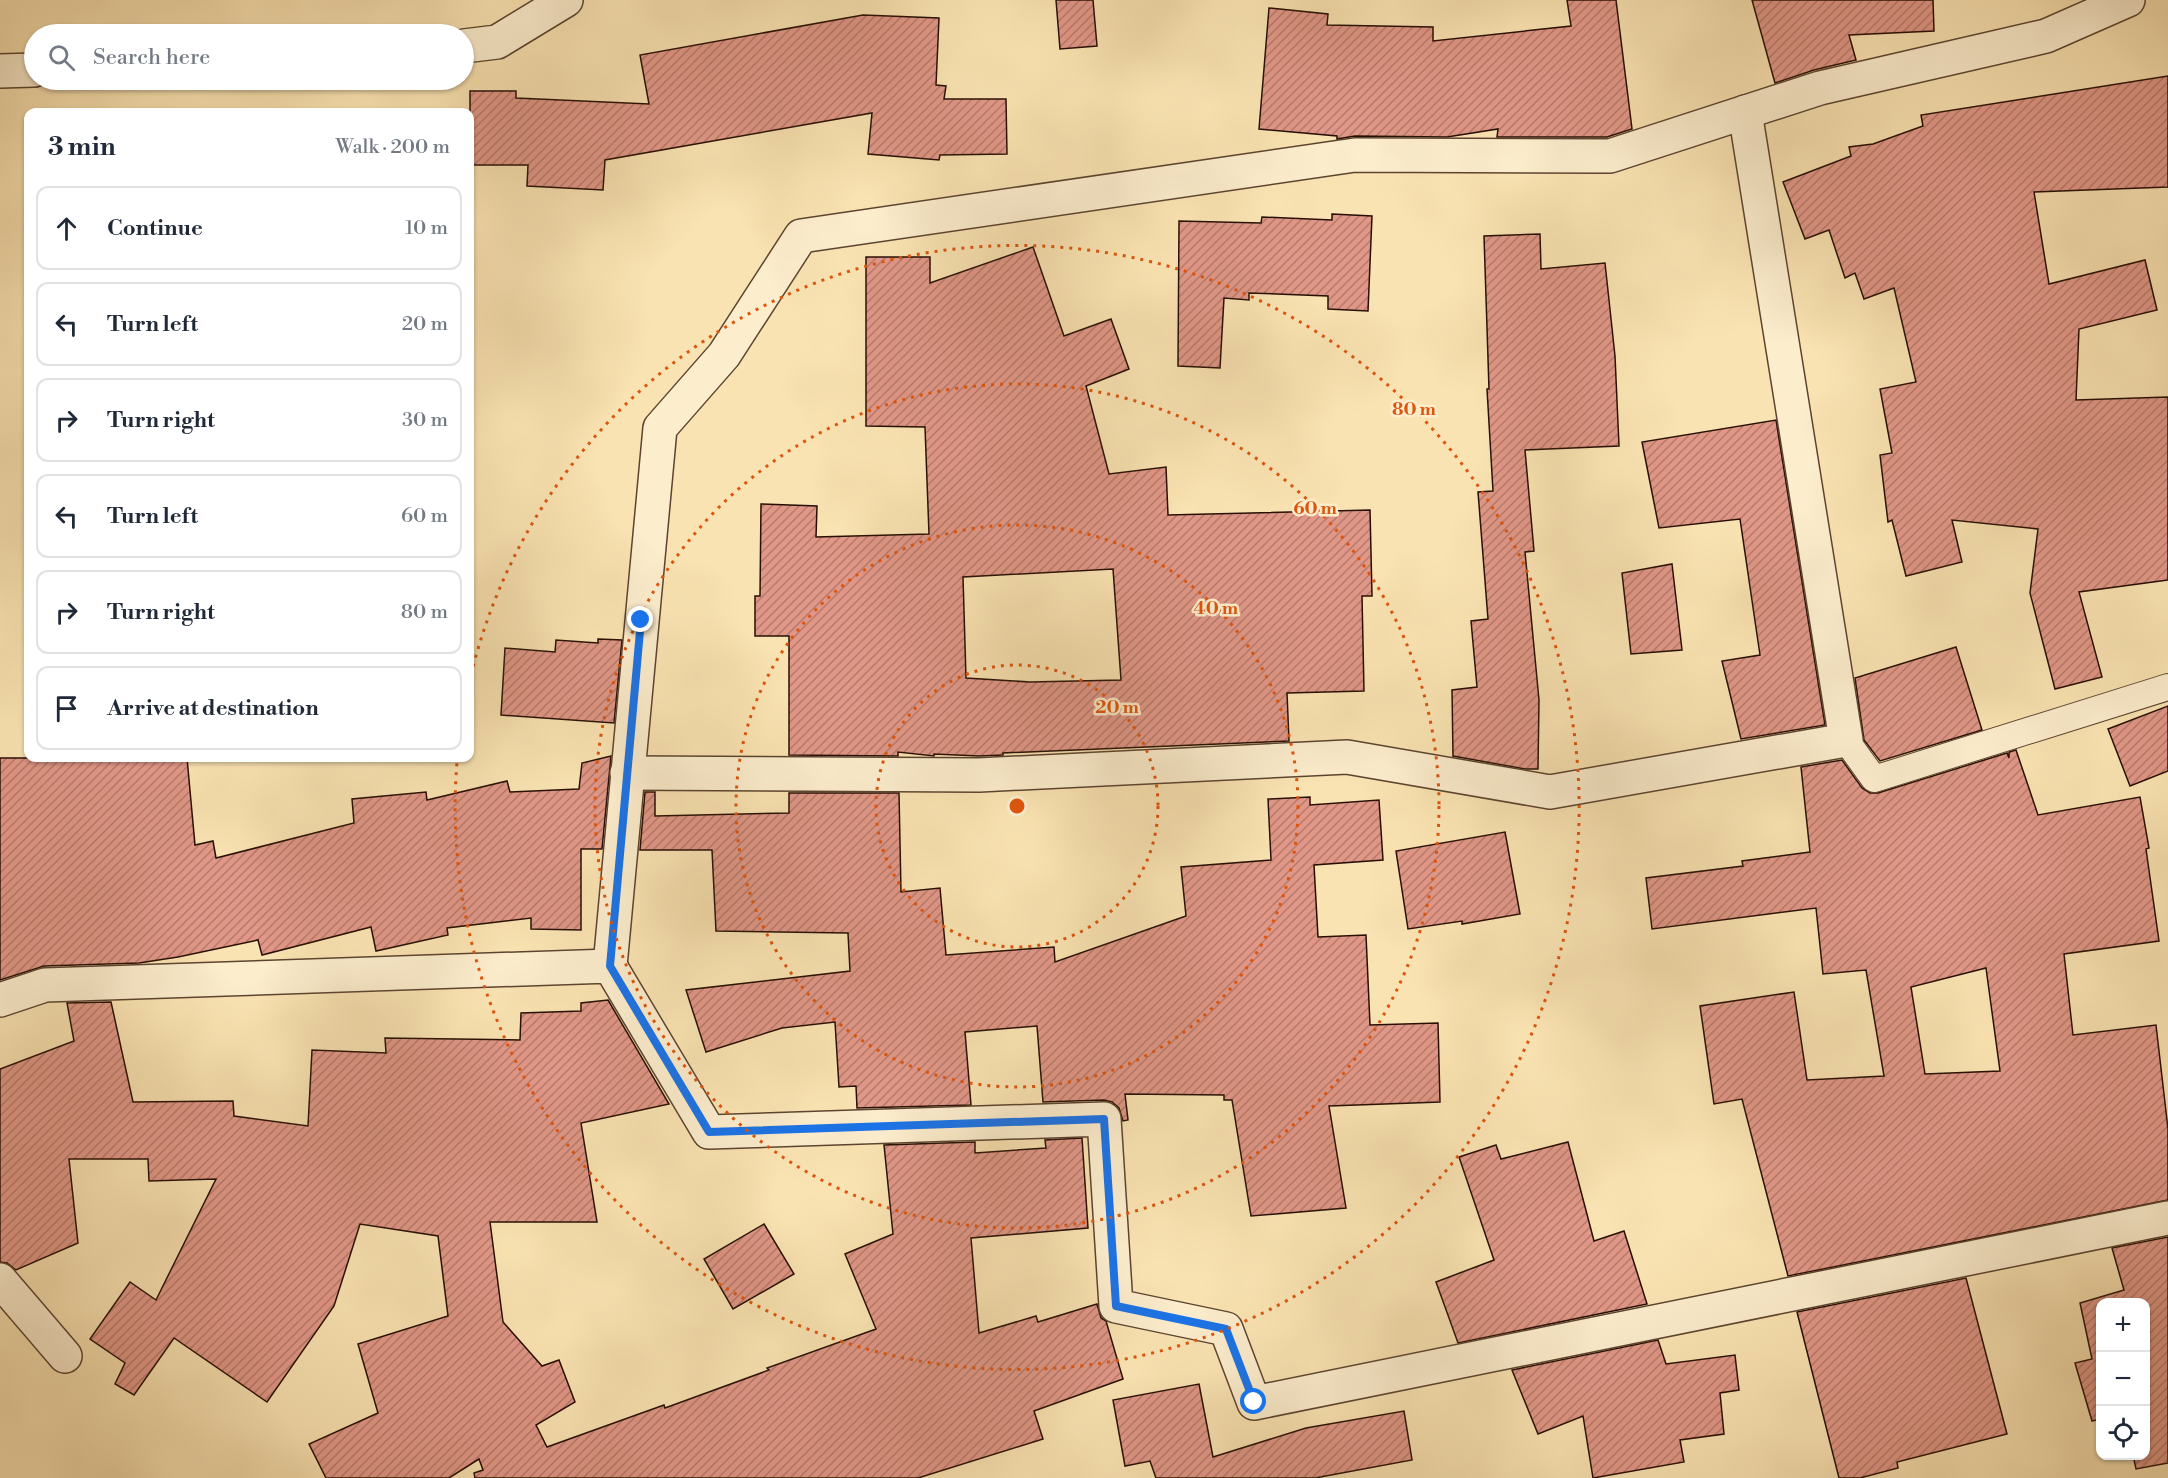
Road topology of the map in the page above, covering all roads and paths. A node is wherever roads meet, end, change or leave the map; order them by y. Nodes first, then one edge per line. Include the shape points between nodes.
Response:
1 (566, 0) edge
2 (2128, 0) edge
3 (474, 45) edge
4 (24, 70) edge
5 (0, 71) edge
6 (1745, 112) junction
7 (2168, 687) edge
8 (1846, 740) junction
9 (627, 773) junction
10 (610, 966) junction
11 (0, 1000) edge
12 (2168, 1218) edge
13 (0, 1280) edge
14 (65, 1356) dead end

1 - 3 street via 497,42
2 - 6 street via 2046,36 1820,88
4 - 5 street
6 - 8 street
6 - 9 street via 1610,156 1355,155 801,236 724,355 660,428
7 - 8 lane via 1874,779
8 - 9 street via 1550,792 1347,758 979,775
9 - 10 street
10 - 11 street via 45,985
10 - 12 street via 709,1132 1104,1119 1116,1306 1226,1329 1254,1402
13 - 14 street

